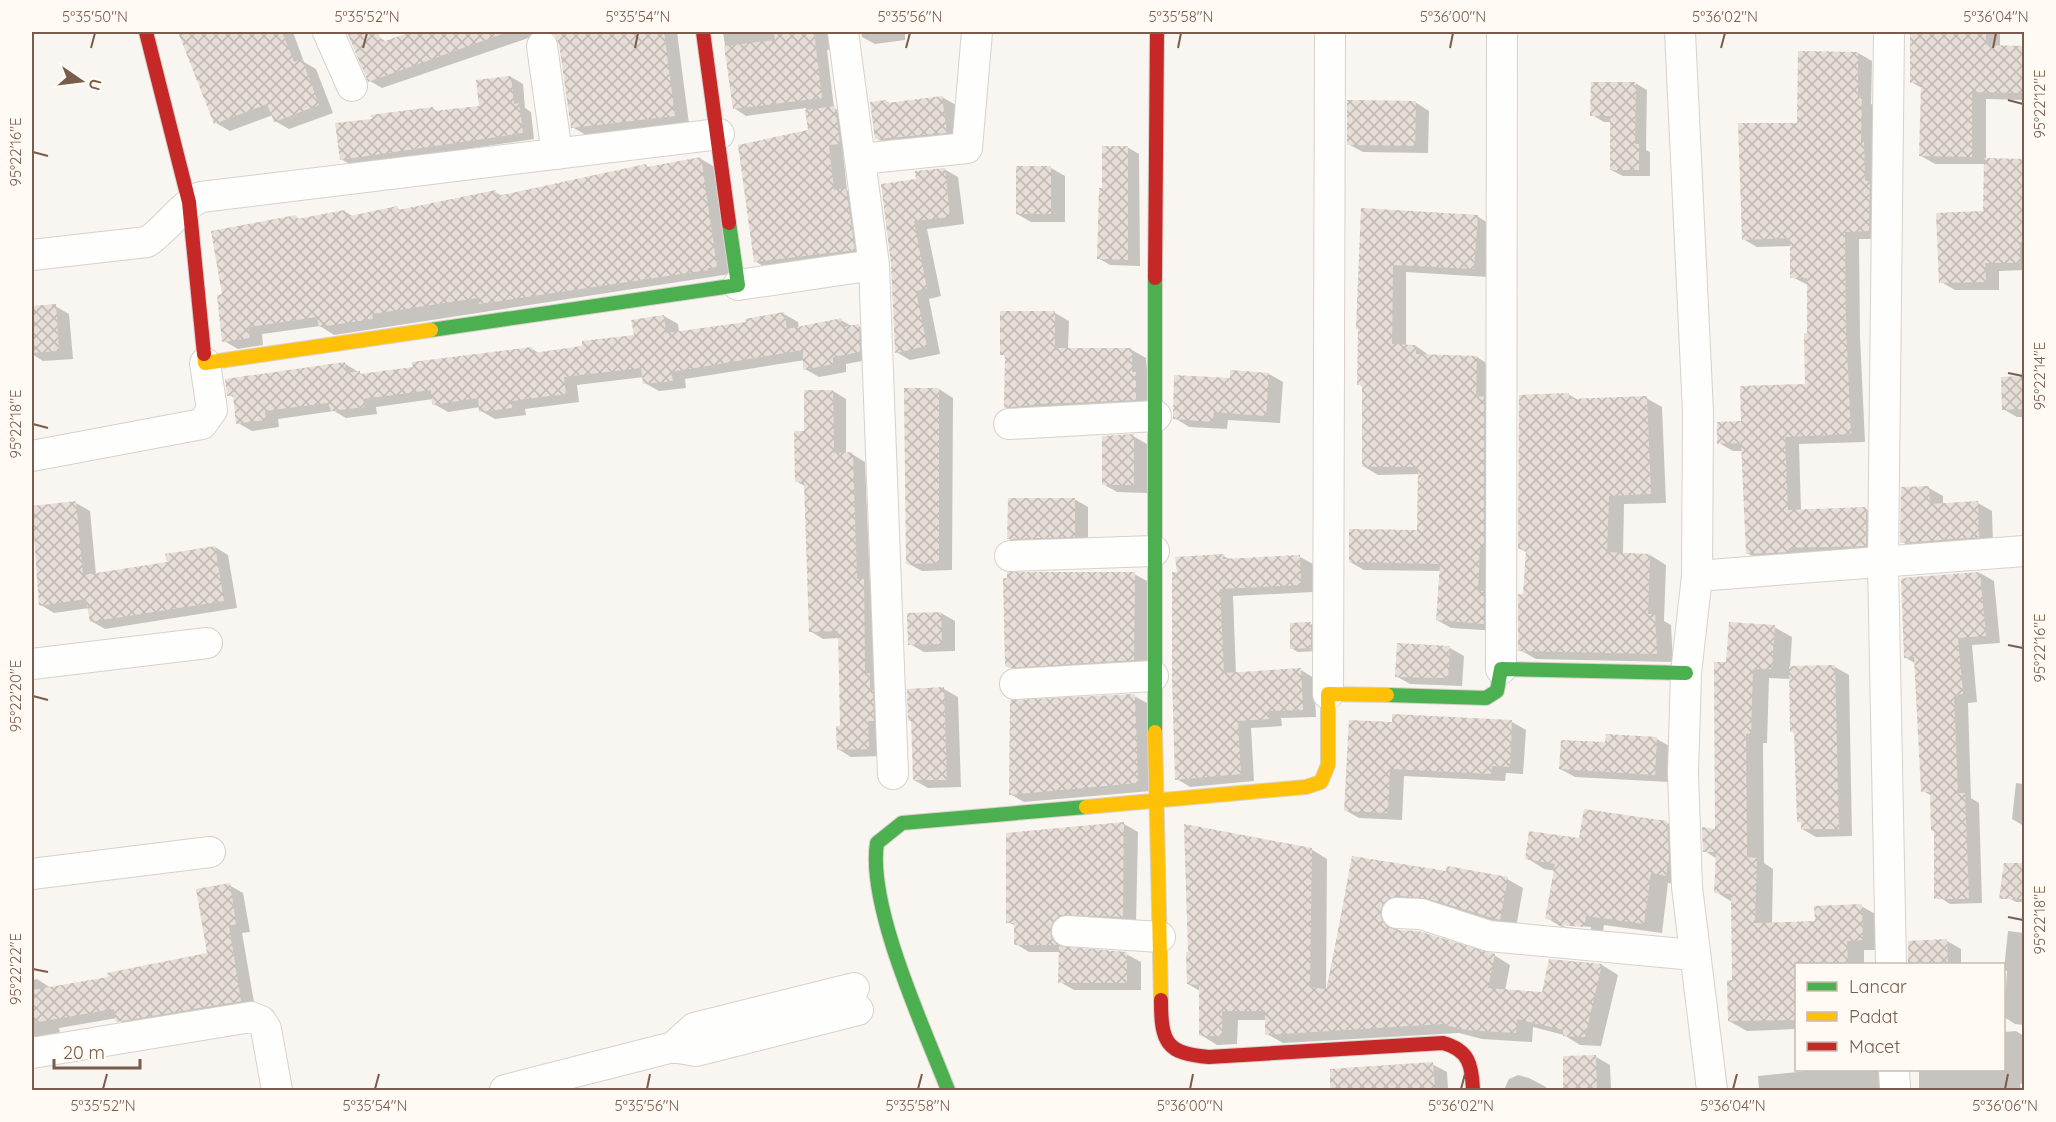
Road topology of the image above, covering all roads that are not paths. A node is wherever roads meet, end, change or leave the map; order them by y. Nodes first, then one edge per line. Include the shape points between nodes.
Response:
1 (146, 32) edge
2 (328, 32) edge
3 (703, 32) edge
4 (843, 32) edge
5 (977, 32) edge
6 (1157, 32) edge
7 (1329, 32) edge
8 (1502, 32) edge
9 (1680, 32) edge
10 (1889, 32) edge
11 (542, 46) dead end
12 (352, 86) dead end
13 (719, 134) junction
14 (557, 154) junction
15 (860, 159) junction
16 (189, 202) junction
17 (32, 255) edge
18 (874, 265) junction
19 (738, 285) junction
20 (205, 363) junction
21 (1156, 416) junction
22 (1009, 424) dead end
23 (32, 456) edge
24 (1154, 551) junction
25 (2025, 551) edge
26 (1010, 556) dead end
27 (1883, 564) junction
28 (1697, 576) junction
29 (207, 643) dead end
30 (32, 664) edge
31 (1501, 669) junction
32 (1686, 673) junction
33 (1153, 676) junction
34 (1015, 684) dead end
35 (1328, 694) junction
36 (893, 774) dead end
37 (1157, 798) junction
38 (210, 852) dead end
39 (32, 874) edge
40 (1397, 913) dead end
41 (1067, 931) dead end
42 (1160, 937) junction
43 (1694, 955) junction
44 (1891, 963) edge
45 (856, 999) dead end
46 (32, 1053) edge
47 (277, 1090) edge
48 (504, 1090) edge
49 (948, 1090) edge
50 (1473, 1090) edge
51 (1712, 1090) edge

1 - 16 street
2 - 12 street
3 - 13 street
4 - 15 street
5 - 15 street via 967,148
6 - 21 street
7 - 35 street
8 - 31 street
9 - 28 street via 1698,412
10 - 27 street
11 - 14 street
13 - 14 street
13 - 19 street
14 - 16 street via 201,197
15 - 18 street
16 - 17 street via 159,235 147,242
16 - 20 street
18 - 19 street
18 - 36 street
19 - 20 street
20 - 23 street via 212,410 202,424
21 - 22 street
21 - 24 street
24 - 26 street
24 - 33 street
25 - 27 street
27 - 28 street
27 - 44 street
28 - 32 street
29 - 30 street
31 - 32 street
31 - 35 street via 1497,691 1486,698
32 - 43 street via 1683,773
33 - 34 street
33 - 37 street
35 - 37 street via 1328,765 1321,782
37 - 42 street
37 - 49 street via 902,823 876,844 874,868 889,932
38 - 39 street
40 - 43 street via 1421,914 1489,936
41 - 42 street
42 - 50 street via 1161,1022 1168,1044 1184,1055 1209,1057 1443,1043 1460,1046 1469,1056
43 - 51 street
45 - 48 street via 696,1051 673,1047
46 - 47 street via 251,1017 261,1021 266,1029

